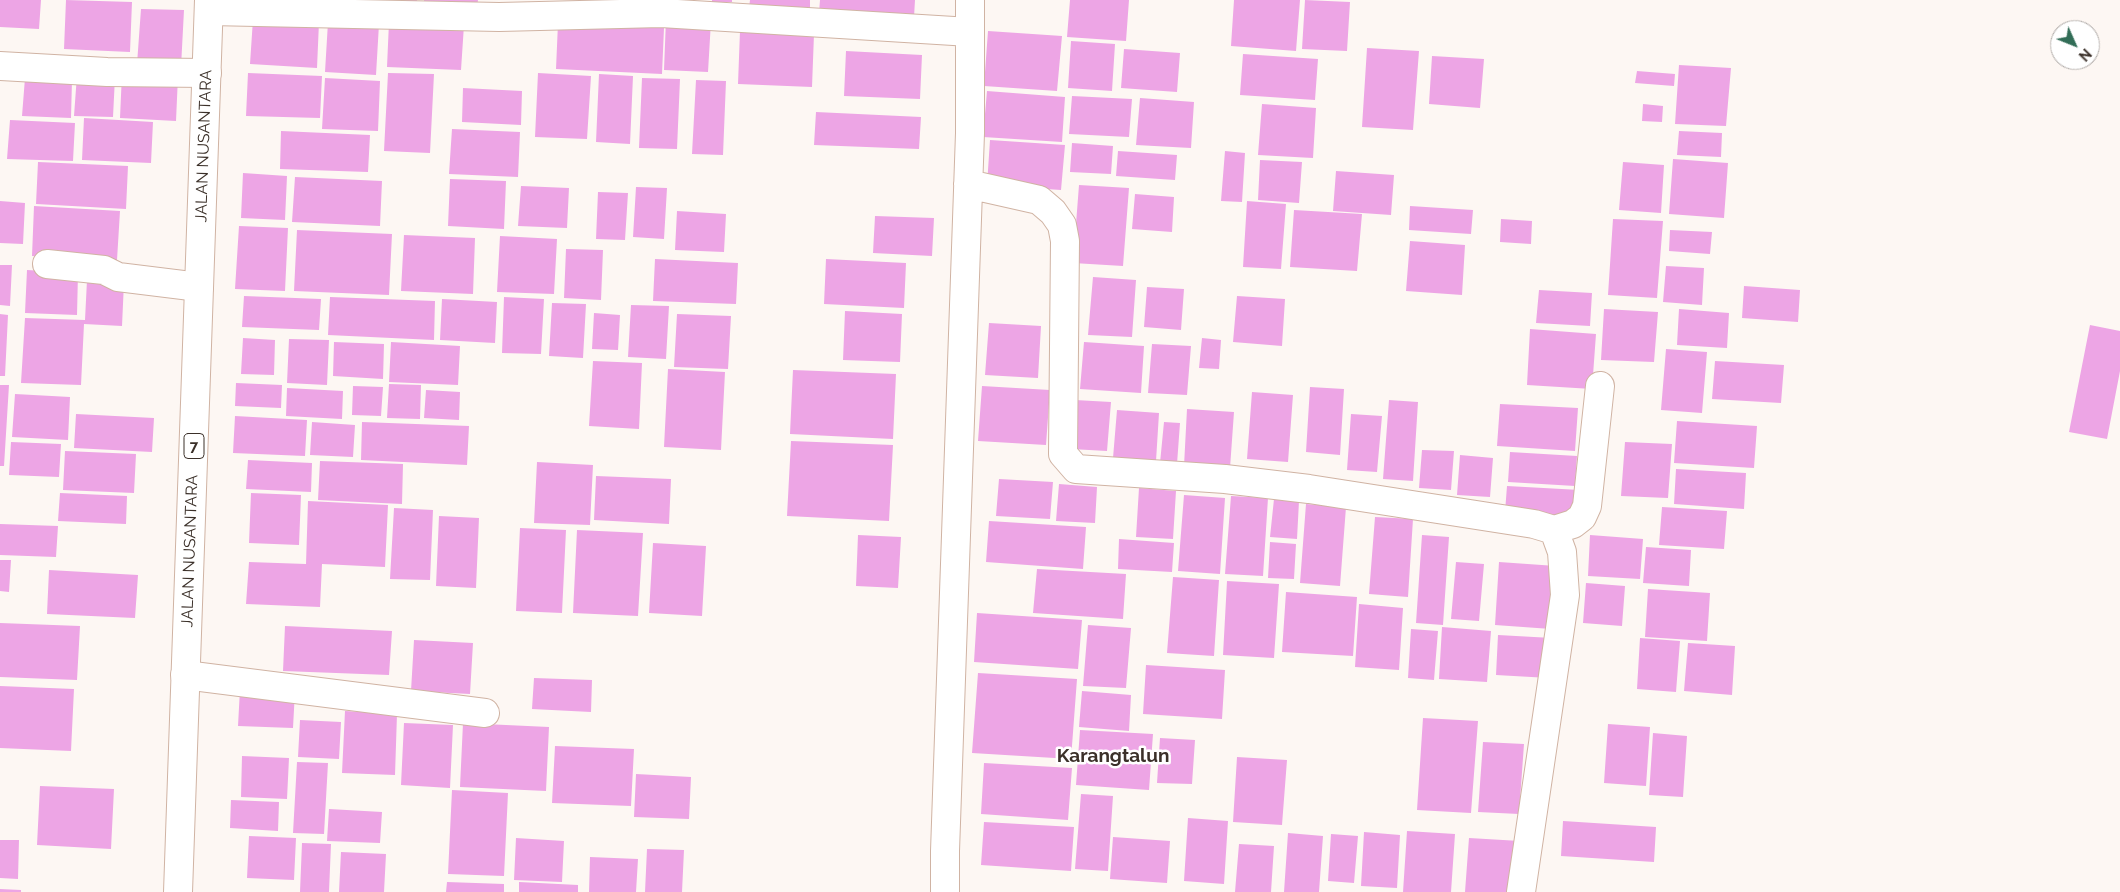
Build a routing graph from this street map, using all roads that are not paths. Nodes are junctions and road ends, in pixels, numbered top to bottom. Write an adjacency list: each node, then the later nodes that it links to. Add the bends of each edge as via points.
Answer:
1 (970, 0): 4 (main road)
2 (209, 5): 3 (main road, via 489,17); 6 (main road, JALAN NUSANTARA / 7)
3 (560, 7): 4 (main road)
4 (970, 32): 7 (main road)
5 (0, 66): 6 (main road)
6 (207, 73): 9 (main road, JALAN NUSANTARA / 7)
7 (968, 184): 11 (main road, via 1039,200 1062,225 1065,241 1063,454 1076,469 1224,479 1300,488); 15 (main road)
8 (47, 264): 9 (main road, via 104,270 118,277)
9 (200, 287): 12 (main road, JALAN NUSANTARA / 7)
10 (1600, 386): 11 (main road, via 1587,506 1573,524)
11 (1554, 530): 16 (main road, via 1562,552 1565,595)
12 (185, 675): 13 (main road); 14 (main road, JALAN NUSANTARA / 7)
13 (485, 713)
14 (178, 892)
15 (946, 892)
16 (1521, 892)

